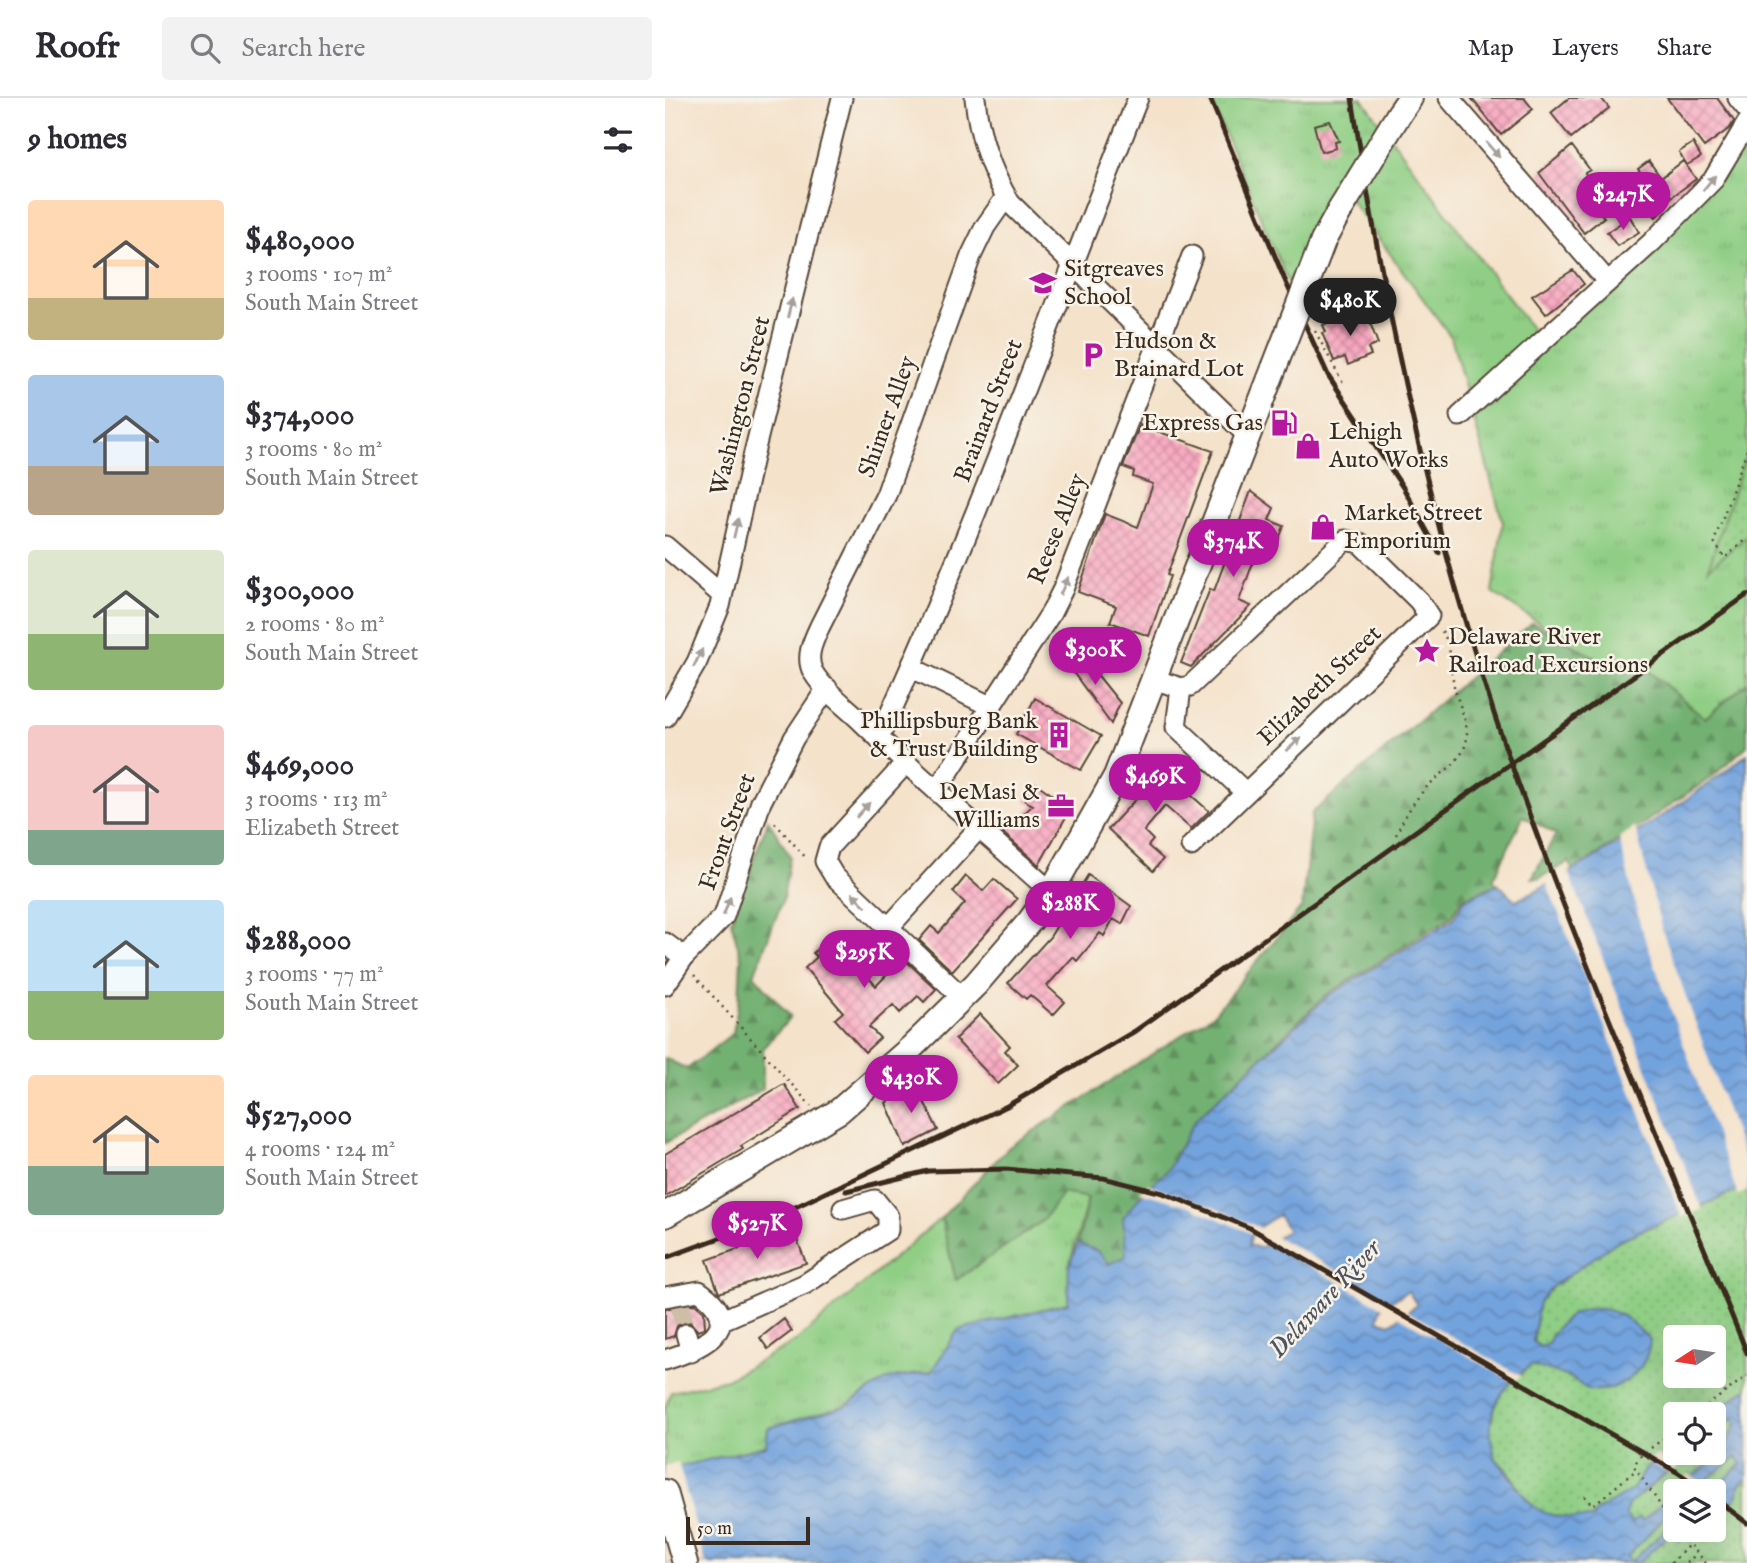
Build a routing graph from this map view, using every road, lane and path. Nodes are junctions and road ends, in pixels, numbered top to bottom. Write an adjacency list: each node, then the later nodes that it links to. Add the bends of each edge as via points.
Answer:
1 (842, 98): 21 (street, Washington Street, one-way to 1)
2 (975, 98): 9 (street, via 981,139)
3 (1138, 98): 11 (street, Brainard Street)
4 (1449, 98): 12 (street, one-way to 12)
5 (1738, 98): 7 (street)
6 (1405, 106): 17 (main road, bridge, via 1323,242)
7 (1747, 109)
8 (1747, 123): 12 (street, one-way to 8, via 1713,180)
9 (1006, 197): 11 (street); 25 (street, Shimer Alley, via 971,256 886,495 810,652 814,673)
10 (1192, 256): 14 (street, Reese Alley)
11 (1072, 266): 14 (street); 23 (street, Brainard Street)
12 (1607, 281): 16 (street)
13 (1315, 331): 15 (path)
14 (1157, 346): 17 (street); 27 (street, Reese Alley, one-way to 14, via 1063,589)
15 (1343, 383)
16 (1460, 416)
17 (1248, 436): 24 (main road)
18 (1747, 450): 19 (path, via 1714,542 1725,558)
19 (1747, 538)
20 (665, 546): 21 (street)
21 (722, 595): 28 (street, Washington Street, one-way to 21, via 697,662)
22 (1429, 616): 26 (street, via 1360,543 1345,540 1191,686); 32 (street, Elizabeth Street, one-way to 22); 35 (path, via 1449,644 1453,684 1467,736 1464,752 1425,788)
23 (912, 668): 27 (street); 29 (street, Brainard Street)
24 (1153, 678): 26 (street); 38 (main road, via 1116,776)
25 (827, 688): 29 (street); 41 (street, Front Street, one-way to 25, via 724,916 761,802)
26 (1181, 688): 32 (street, via 1176,727)
27 (990, 706): 31 (street, Reese Alley)
28 (665, 717)
29 (880, 738): 30 (street)
30 (906, 763): 31 (street); 39 (street, one-way to 30, via 834,876 825,861 829,847)
31 (937, 790): 34 (street)
32 (1246, 793): 36 (street, Elizabeth Street)
33 (770, 817): 37 (path)
34 (979, 828): 38 (street); 39 (street)
35 (1396, 835)
36 (1191, 846)
37 (800, 854)
38 (1051, 892): 43 (main road)
39 (889, 927): 43 (street)
40 (665, 943): 41 (street)
41 (688, 965): 42 (street, Front Street); 44 (path)
42 (665, 985)
43 (962, 997): 44 (main road, via 912,1047)
44 (825, 1121): 46 (main road)
45 (843, 1209): 48 (street, via 875,1200 888,1216 888,1230 805,1284)
46 (665, 1216)
47 (674, 1298): 48 (street, via 699,1291 714,1301)
48 (720, 1321): 49 (street, via 717,1334 700,1349 688,1343)
49 (665, 1359)
50 (1747, 1376): 51 (path)
51 (1712, 1402)
52 (1663, 1439): 53 (path, via 1639,1457)
53 (1636, 1470): 55 (path, via 1592,1505); 56 (path)
54 (665, 1492): 60 (main road)
55 (1584, 1496)
56 (1663, 1507)
57 (1687, 1542): 58 (path)
58 (1689, 1545): 59 (path); 61 (path)
59 (1697, 1553): 62 (path); 63 (path)
60 (685, 1563)
61 (1671, 1563)
62 (1687, 1563)
63 (1706, 1563)

